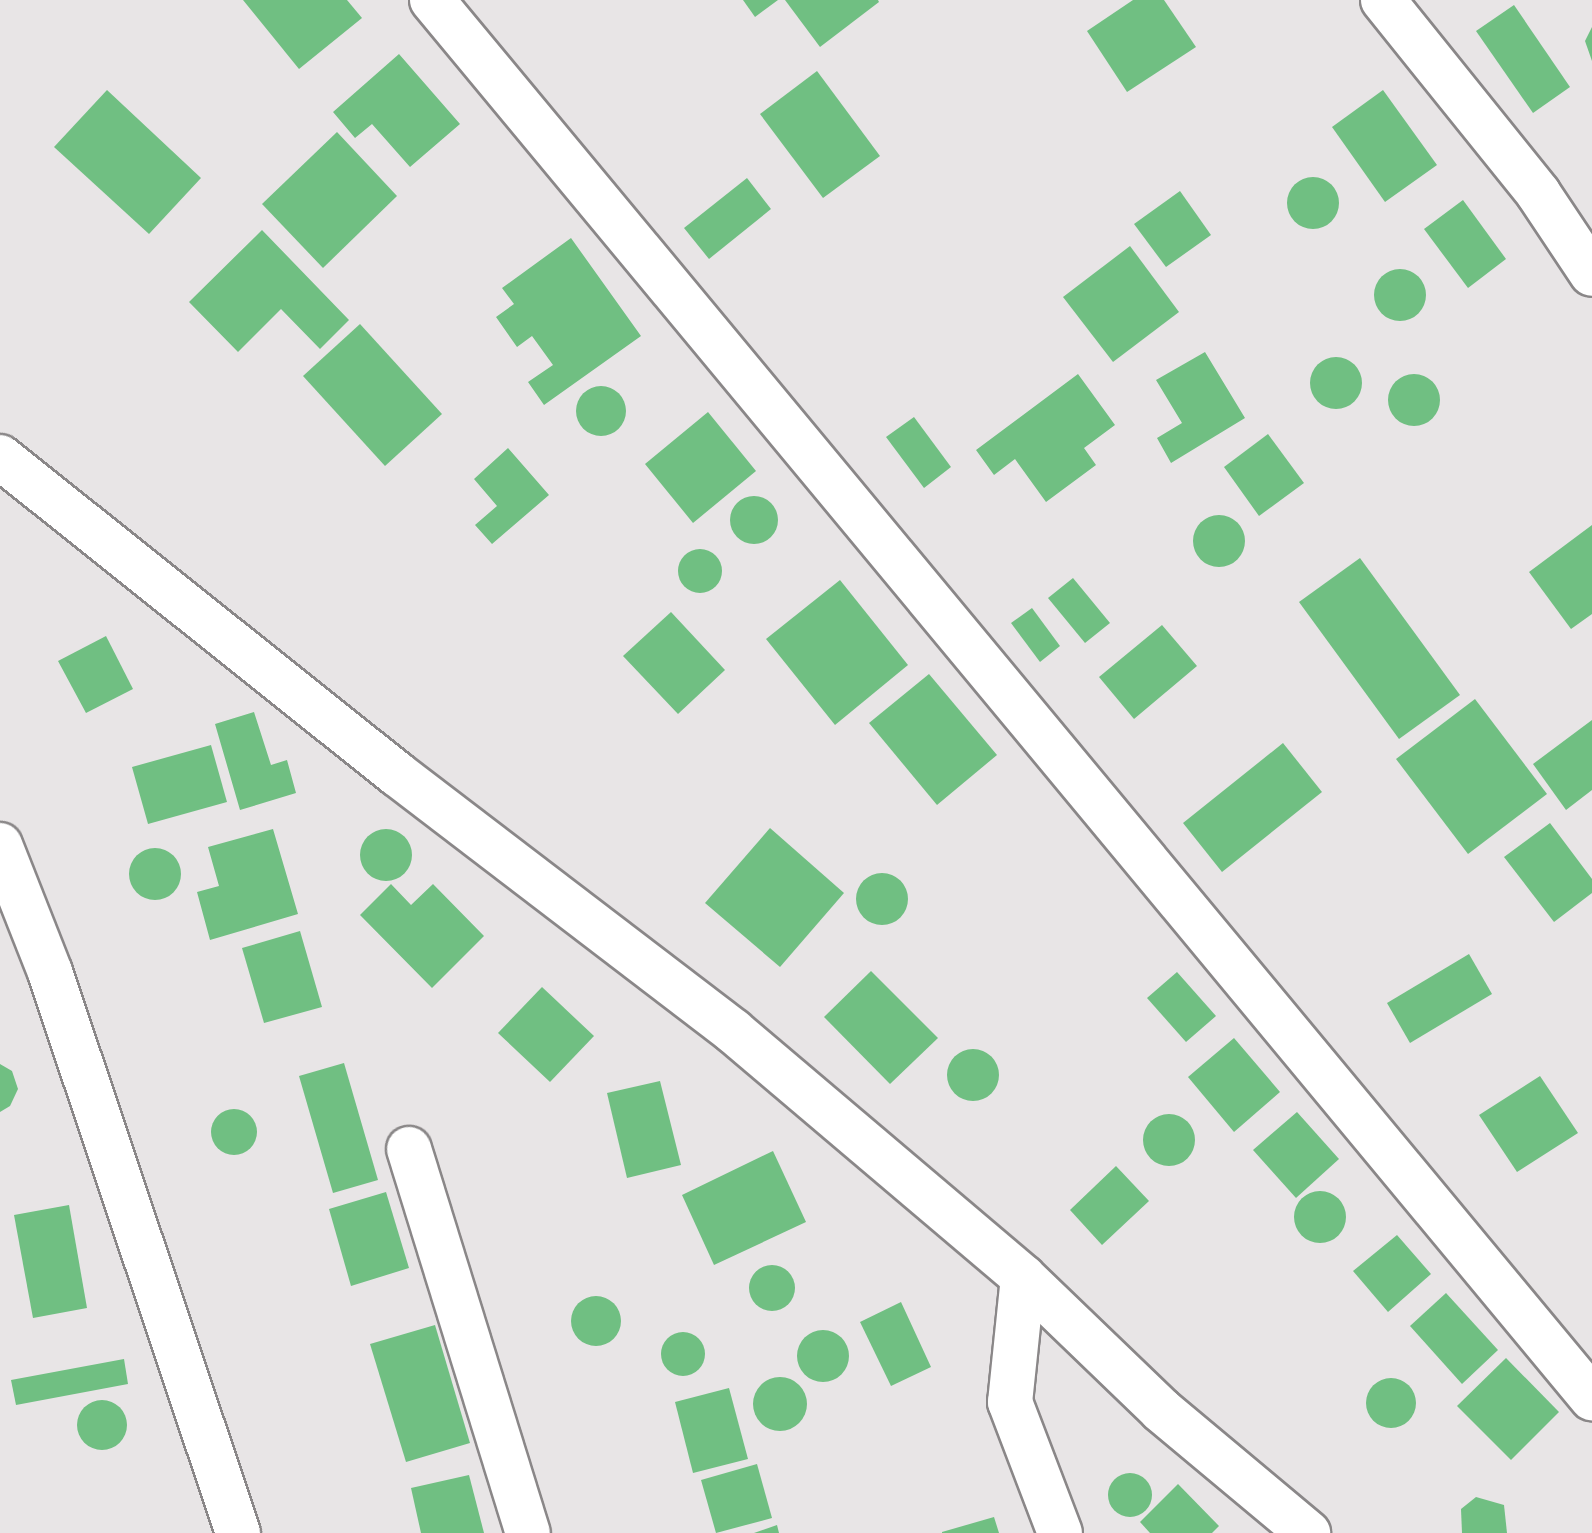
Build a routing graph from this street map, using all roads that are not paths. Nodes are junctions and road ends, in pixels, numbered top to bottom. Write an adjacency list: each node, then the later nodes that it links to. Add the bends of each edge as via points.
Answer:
1 (432, 0): 8 (street)
2 (1383, 0): 3 (street, via 1538,193)
3 (1592, 274)
4 (0, 457): 7 (street, via 397,774 733,1031)
5 (0, 845): 9 (street, via 50,972)
6 (409, 1149): 10 (street)
7 (1023, 1277): 11 (street, via 1010,1402); 12 (street, via 1161,1410)
8 (1592, 1398)
9 (238, 1533)
10 (528, 1533)
11 (1060, 1533)
12 (1308, 1533)

